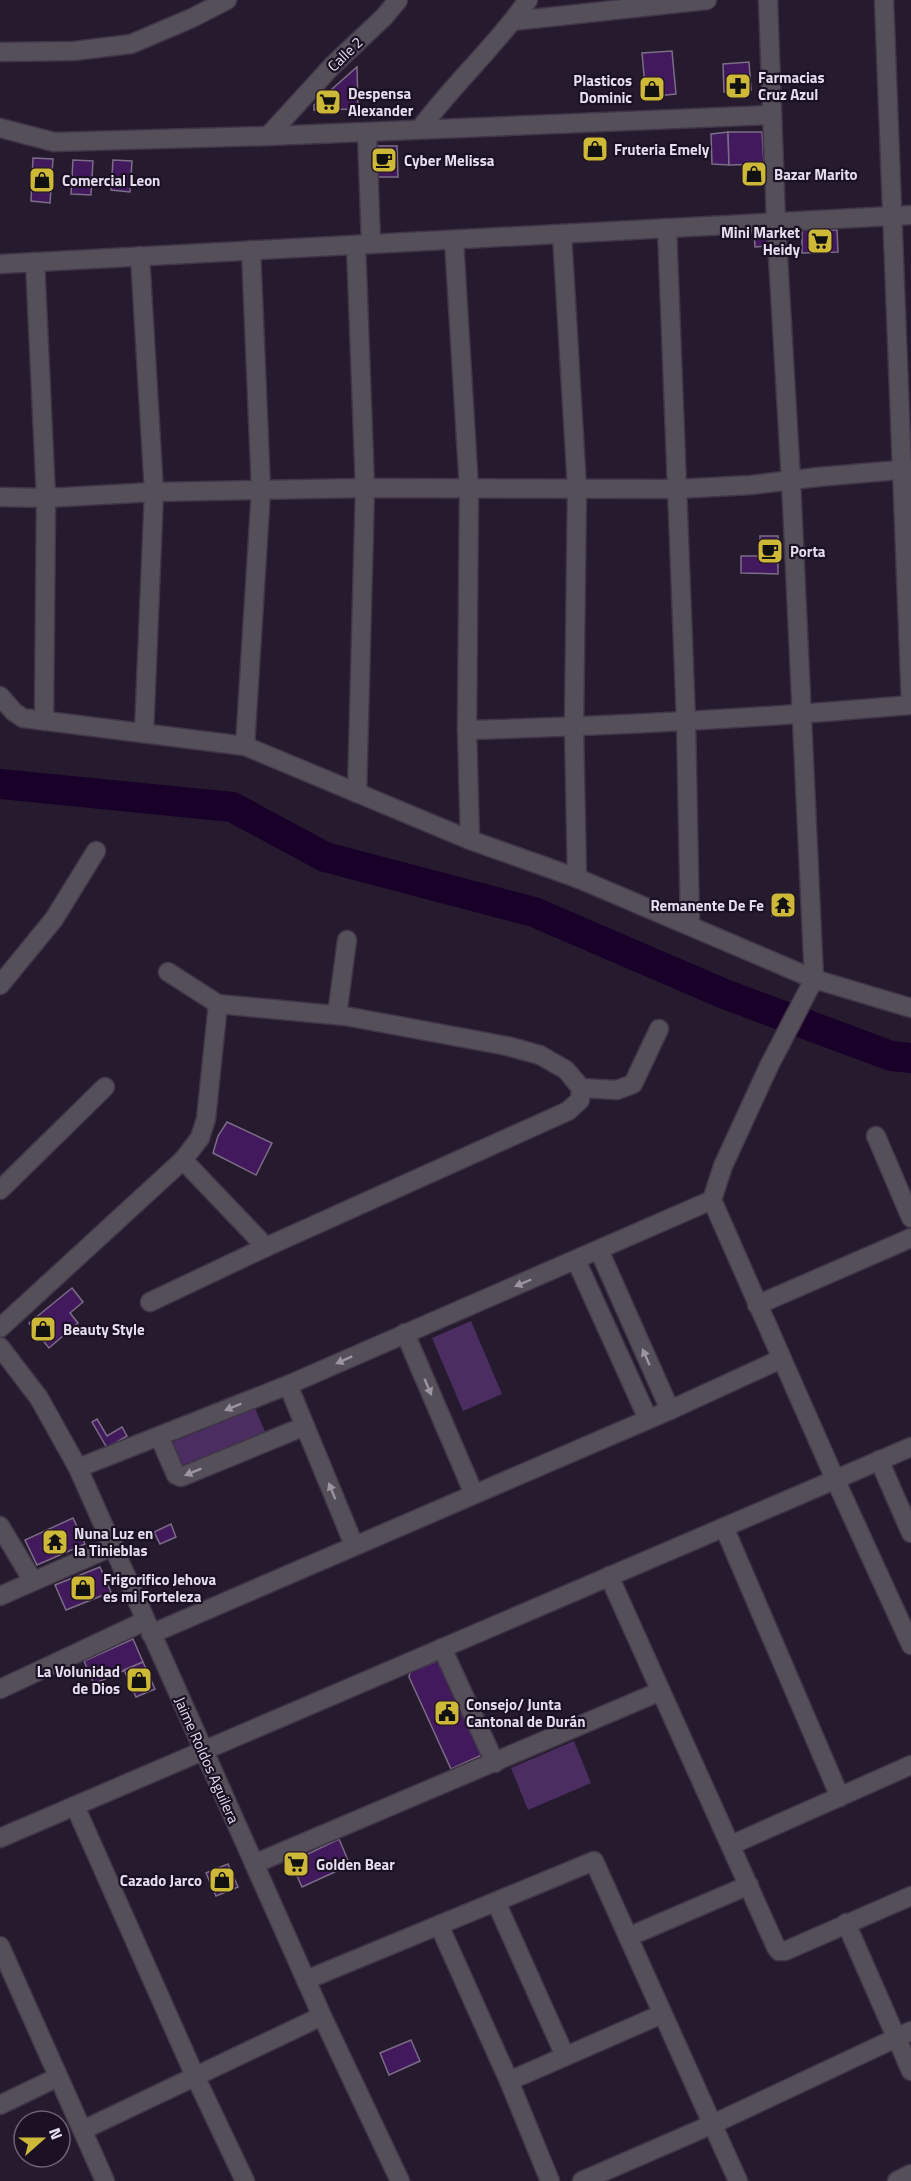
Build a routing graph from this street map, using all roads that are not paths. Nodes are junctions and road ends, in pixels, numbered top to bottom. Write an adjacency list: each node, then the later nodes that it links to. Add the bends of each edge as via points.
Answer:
1 (227, 0): 8 (street, via 131,44 74,51)
2 (398, 0): 13 (street, Calle 2)
3 (528, 0): 7 (street)
4 (707, 0): 7 (street)
5 (768, 0): 9 (street)
6 (884, 0): 15 (street)
7 (513, 21): 11 (street, via 440,101)
8 (0, 52)
9 (772, 115): 11 (street); 16 (street)
10 (0, 128): 13 (street, via 54,142)
11 (420, 129): 12 (street)
12 (367, 132): 13 (street); 20 (street)
13 (268, 136)
14 (911, 215): 15 (street)
15 (892, 216): 16 (street); 25 (street)
16 (776, 222): 17 (street); 26 (street)
17 (667, 228): 18 (street); 30 (street)
18 (562, 234): 19 (street); 28 (street)
19 (454, 240): 20 (street); 29 (street)
20 (363, 244): 21 (street); 27 (street)
21 (251, 250): 22 (street); 31 (street)
22 (140, 256): 23 (street); 32 (street)
23 (35, 262): 24 (street); 34 (street)
24 (0, 264)
25 (907, 470): 26 (street); 36 (street, via 911,705)
26 (791, 481): 30 (street); 36 (street)
27 (365, 488): 29 (street); 31 (street); 43 (street)
28 (577, 488): 29 (street); 30 (street); 39 (street)
29 (469, 489): 40 (street)
30 (677, 489): 38 (street)
31 (261, 490): 32 (street); 42 (street)
32 (154, 492): 34 (street); 41 (street)
33 (0, 497): 34 (street)
34 (46, 498): 37 (street)
35 (0, 696): 37 (street, via 23,718)
36 (800, 715): 38 (street); 50 (street)
37 (44, 721): 41 (street)
38 (686, 721): 39 (street); 47 (street)
39 (574, 727): 40 (street); 46 (street)
40 (467, 730): 44 (street)
41 (144, 733): 42 (street)
42 (245, 746): 43 (street)
43 (357, 794): 44 (street)
44 (470, 840): 46 (street)
45 (96, 851): 51 (street, via 54,919)
46 (577, 878): 47 (street)
47 (690, 925): 50 (street)
48 (347, 940): 54 (street)
49 (168, 972): 52 (street)
50 (812, 984): 53 (street); 61 (street, via 769,1066 723,1166)
51 (0, 985)
52 (218, 1004): 54 (street); 59 (street, via 206,1119 200,1137)
53 (911, 1008)
54 (337, 1015): 57 (street, via 540,1055 566,1070)
55 (659, 1029): 57 (street, via 633,1084 616,1090)
56 (105, 1087): 60 (street)
57 (581, 1088): 64 (street, via 580,1100 568,1111)
58 (876, 1136): 62 (street)
59 (183, 1160): 64 (street); 69 (street)
60 (0, 1190)
61 (712, 1200): 65 (street); 68 (street)
62 (911, 1218)
63 (911, 1238): 68 (street)
64 (267, 1247): 67 (street)
65 (599, 1250): 66 (street); 74 (street, one-way to 65)
66 (576, 1260): 70 (street, one-way to 70); 75 (street)
67 (150, 1302)
68 (758, 1305): 72 (street)
69 (0, 1328)
70 (405, 1333): 73 (street, one-way to 73); 82 (street, one-way to 82)
71 (0, 1347): 80 (street, Jaime Roldos Aguilera, via 39,1398)
72 (781, 1359): 74 (street); 81 (street)
73 (288, 1385): 76 (street); 77 (street, one-way to 77)
74 (670, 1410): 75 (street)
75 (648, 1419): 82 (street)
76 (305, 1426): 77 (street, one-way to 77, via 181,1477 176,1475); 86 (street, one-way to 76)
77 (159, 1436): 80 (street)
78 (911, 1446): 79 (street)
79 (879, 1460): 81 (street); 85 (street)
80 (78, 1468): 87 (street, Jaime Roldos Aguilera)
81 (835, 1479): 84 (street); 92 (street)
82 (474, 1494): 86 (street)
83 (0, 1526): 89 (street)
84 (724, 1527): 88 (street); 99 (street)
85 (911, 1533)
86 (354, 1545): 91 (street)
87 (114, 1546): 89 (street); 91 (street, Jaime Roldos Aguilera)
88 (609, 1576): 93 (street); 95 (street)
89 (33, 1581): 90 (street)
90 (0, 1596)
91 (148, 1628): 94 (street); 96 (street, Jaime Roldos Aguilera)
92 (911, 1645)
93 (442, 1648): 96 (street); 97 (street)
94 (0, 1689)
95 (661, 1691): 97 (street); 102 (street)
96 (204, 1751): 100 (street); 103 (street, Jaime Roldos Aguilera)
97 (495, 1763): 103 (street)
98 (911, 1765): 99 (street)
99 (840, 1797): 102 (street)
100 (75, 1806): 101 (street); 118 (street)
101 (0, 1838)
102 (731, 1845): 104 (street)
103 (254, 1864): 112 (street, Jaime Roldos Aguilera)
104 (748, 1885): 107 (street, via 779,1951); 109 (street)
105 (911, 1896): 107 (street)
106 (496, 1902): 108 (street); 109 (street, via 594,1861); 116 (street)
107 (846, 1923): 115 (street)
108 (440, 1925): 112 (street); 120 (street)
109 (628, 1937): 113 (street)
110 (0, 1946): 111 (street)
111 (7, 1979): 119 (street)
112 (306, 1980): 114 (street, Jaime Roldos Aguilera)
113 (662, 2014): 116 (street); 122 (street)
114 (322, 2016): 118 (street); 127 (street, Jaime Roldos Aguilera)
115 (904, 2035): 117 (street); 122 (street)
116 (565, 2055): 120 (street)
117 (911, 2072)
118 (195, 2076): 123 (street); 126 (street)
119 (58, 2077): 121 (street); 123 (street)
120 (509, 2081): 128 (street)
121 (0, 2105)
122 (713, 2124): 129 (street); 130 (street)
123 (82, 2130): 125 (street)
124 (911, 2174): 131 (street)
125 (105, 2181)
126 (245, 2181)
127 (400, 2181)
128 (550, 2181)
129 (582, 2181)
130 (738, 2181)
131 (897, 2181)

